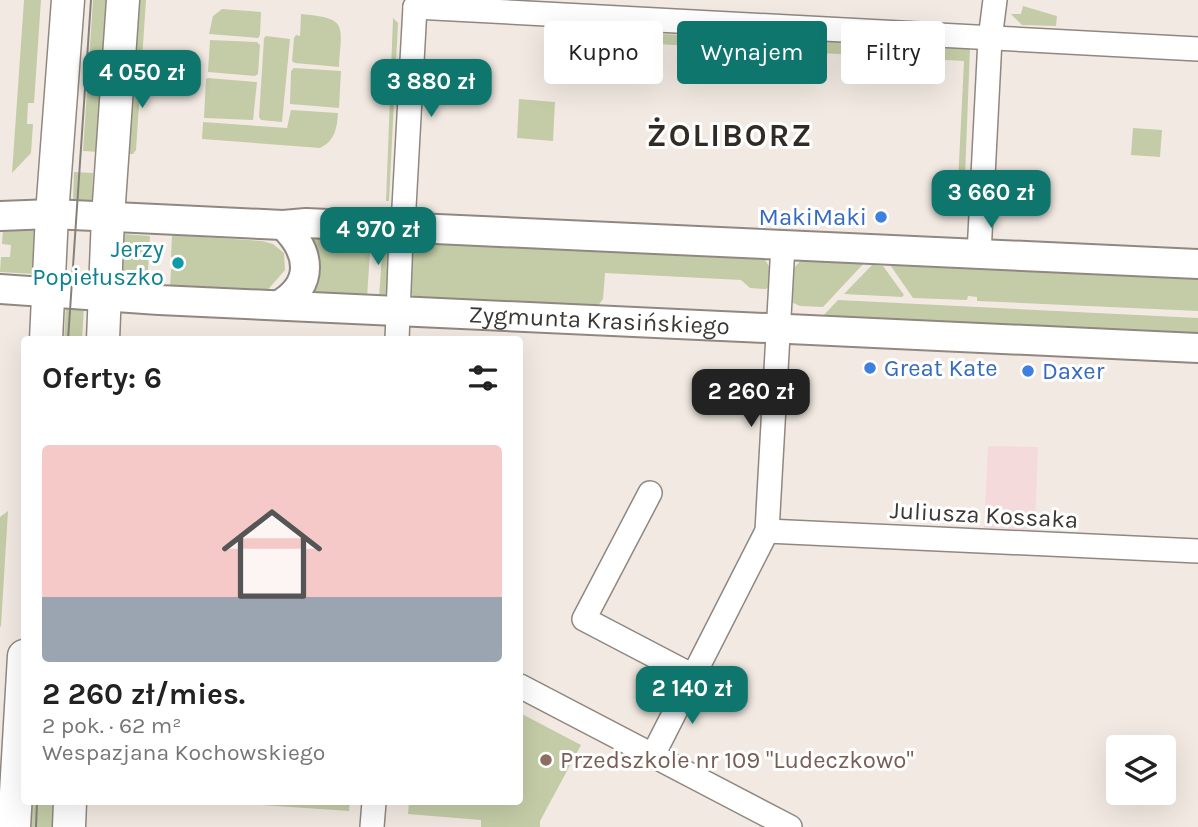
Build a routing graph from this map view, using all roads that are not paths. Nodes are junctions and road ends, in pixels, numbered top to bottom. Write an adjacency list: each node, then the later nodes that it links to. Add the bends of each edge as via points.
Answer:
1 (68, 0): 7 (main road)
2 (123, 0): 9 (main road)
3 (995, 0): 5 (street)
4 (412, 3): 5 (street); 11 (street)
5 (990, 39): 6 (street); 13 (street)
6 (1198, 48)
7 (52, 214): 8 (street); 9 (street); 16 (main road)
8 (0, 216)
9 (108, 216): 10 (street); 17 (main road)
10 (283, 225): 11 (street); 18 (street, via 305,262 300,287)
11 (402, 228): 12 (street); 19 (street)
12 (783, 245): 13 (street); 20 (street)
13 (979, 254): 14 (street)
14 (1198, 264)
15 (0, 289): 16 (street, Zygmunta Krasińskiego)
16 (48, 293): 17 (street, Zygmunta Krasińskiego); 21 (main road)
17 (104, 297): 18 (street, Zygmunta Krasińskiego); 22 (main road)
18 (279, 305): 19 (street, Zygmunta Krasińskiego)
19 (398, 311): 20 (street, Zygmunta Krasińskiego); 23 (street)
20 (779, 330): 24 (street, Zygmunta Krasińskiego); 26 (street)
21 (46, 336)
22 (103, 336)
23 (397, 336)
24 (1198, 348)
25 (650, 493): 28 (street, via 584,619)
26 (767, 531): 27 (street, Juliusza Kossaka); 28 (street)
27 (1198, 551)
28 (693, 677): 31 (street)
29 (523, 688): 31 (street)
30 (21, 707): 34 (main road)
31 (653, 755): 37 (street)
32 (71, 805): 35 (main road)
33 (374, 805): 36 (street)
34 (14, 827)
35 (69, 827)
36 (372, 827)
37 (790, 827)

